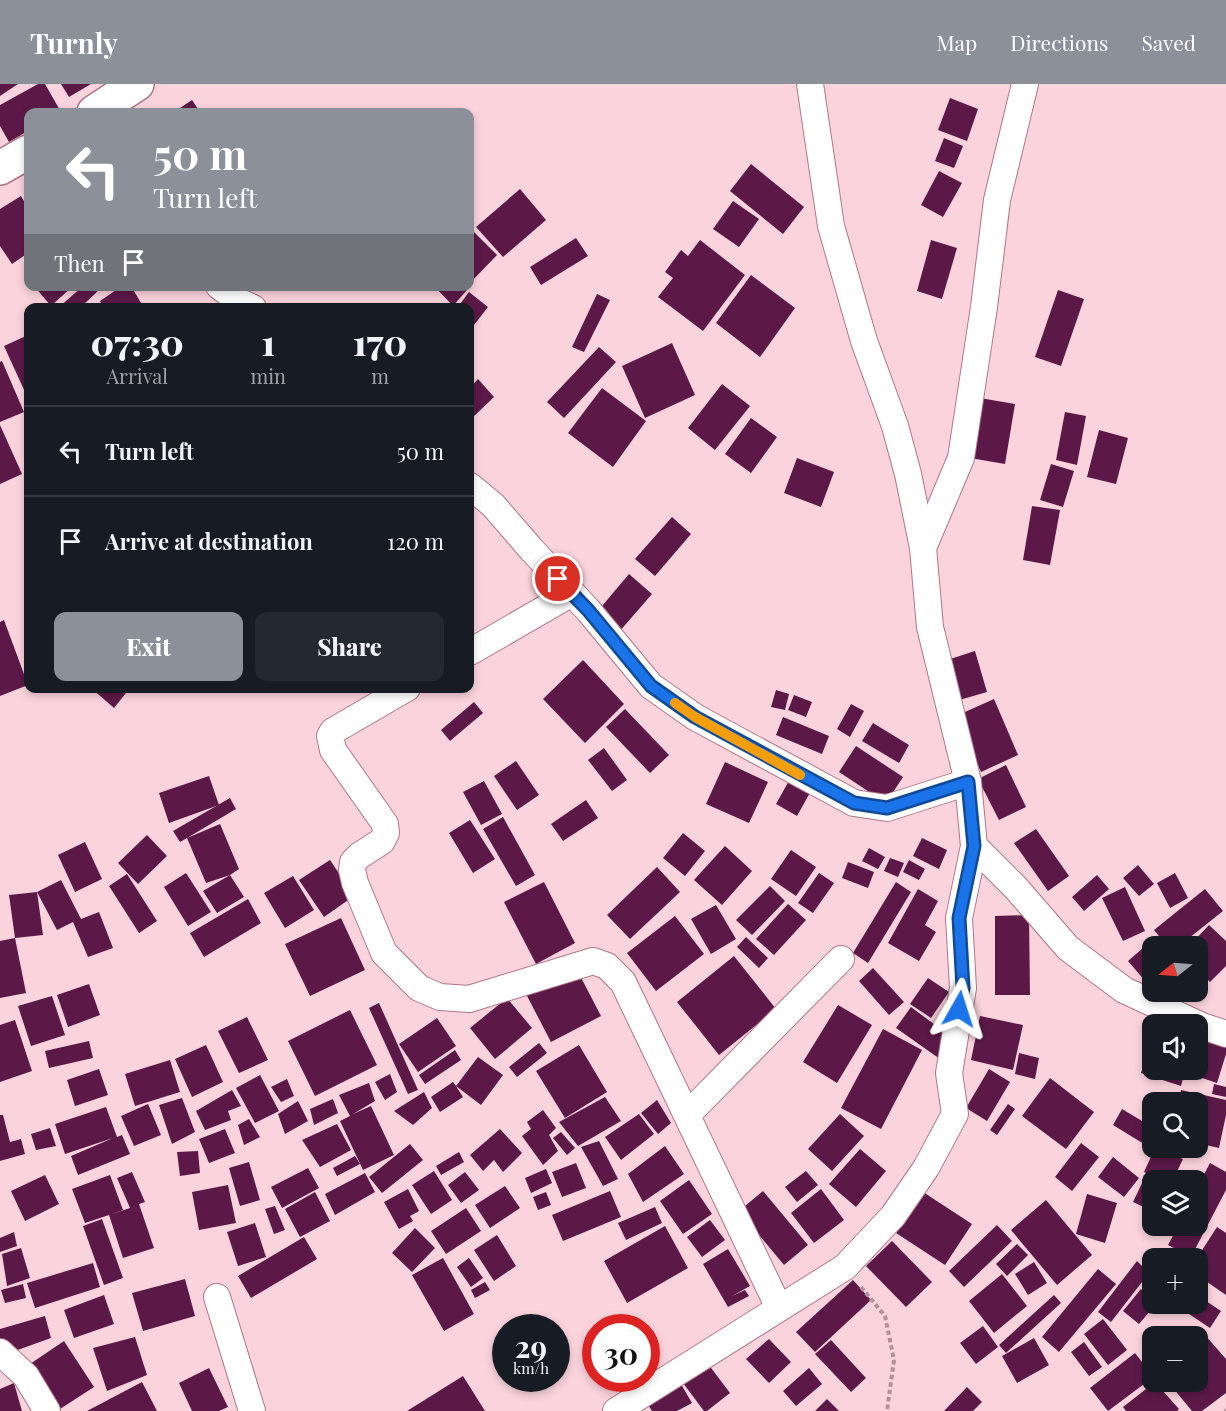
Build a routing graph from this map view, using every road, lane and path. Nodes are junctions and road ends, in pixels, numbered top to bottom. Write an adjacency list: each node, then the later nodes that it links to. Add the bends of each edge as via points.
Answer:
1 (137, 84): 4 (main road)
2 (810, 84): 10 (street, via 831,226 864,341 895,426)
3 (1025, 84): 10 (street, via 997,200 961,458)
4 (100, 108)
5 (24, 155): 6 (main road)
6 (0, 168)
7 (226, 291): 8 (street)
8 (242, 303)
9 (474, 489): 11 (street)
10 (923, 548): 14 (street, via 930,627)
11 (572, 593): 12 (street); 14 (street, via 651,686 695,717 854,803 887,808)
12 (474, 650)
13 (398, 693): 18 (street, via 330,736 333,750 385,824 382,841 359,856 352,870 384,953 419,988 440,997 469,999 574,965 593,961 607,966 623,982)
14 (968, 782): 15 (street)
15 (974, 846): 17 (street, via 1068,948 1124,990); 19 (street, via 959,918 963,988 949,1073 955,1114 926,1168 893,1215)
16 (841, 959): 18 (street)
17 (1226, 1035)
18 (687, 1115): 21 (street)
19 (845, 1267): 21 (street); 26 (path, via 885,1316 894,1360)
20 (217, 1297): 24 (street)
21 (779, 1308): 25 (street)
22 (0, 1352): 23 (street, via 26,1376)
23 (47, 1411)
24 (252, 1411)
25 (616, 1411)
26 (887, 1411)

